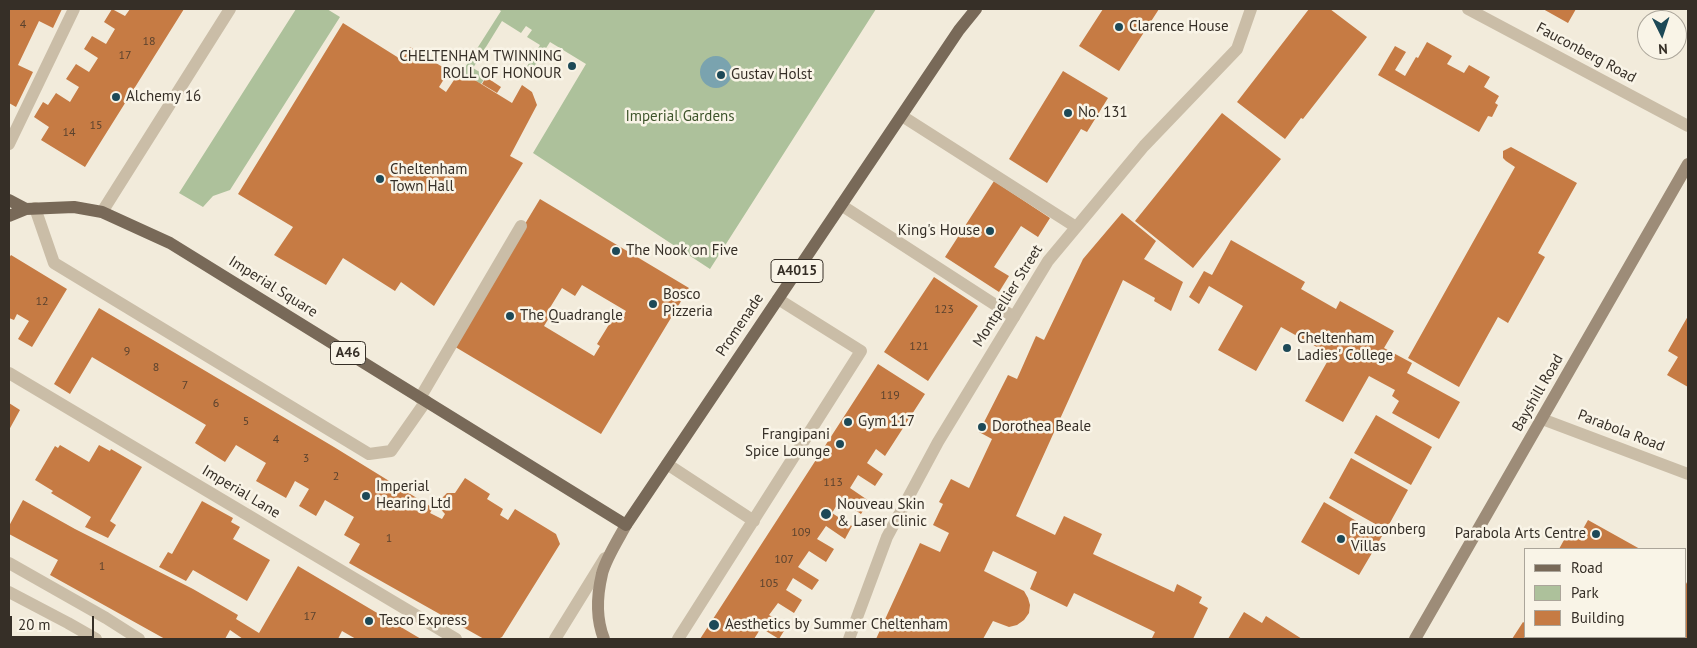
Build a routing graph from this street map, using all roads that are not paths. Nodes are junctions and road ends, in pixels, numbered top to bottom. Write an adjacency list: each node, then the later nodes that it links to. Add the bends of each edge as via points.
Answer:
1 (74, 9): 8 (street)
2 (230, 9): 13 (street)
3 (976, 9): 6 (main road, Promenade / A4015)
4 (1251, 9): 16 (street, Montpellier Street, via 1237,49 1144,146)
5 (1468, 9): 7 (street, Fauconberg Road)
6 (902, 116): 11 (main road, Promenade / A4015); 16 (street)
7 (1688, 126)
8 (9, 144)
9 (1688, 164): 21 (street, Bayshill Road)
10 (9, 200): 12 (main road, A46)
11 (841, 205): 17 (main road, Promenade / A4015); 18 (street)
12 (31, 208): 13 (main road, A46, via 74,207); 14 (main road); 20 (street, via 54,263 369,454 391,450)
13 (102, 212): 20 (main road, Imperial Square / A46, via 170,243)
14 (9, 216)
15 (521, 226): 20 (street)
16 (1076, 227): 18 (street, Montpellier Street, via 1048,260)
17 (778, 299): 22 (main road, Promenade / A4015); 24 (street, via 861,350)
18 (1014, 317): 34 (street, Montpellier Street, via 938,442 887,537)
19 (9, 373): 30 (street, Imperial Lane)
20 (423, 399): 25 (main road, Imperial Square / A46)
21 (1542, 419): 23 (street, Parabola Road); 35 (street, Bayshill Road)
22 (667, 464): 24 (street); 25 (main road, Promenade / A4015)
23 (1688, 474)
24 (754, 521): 33 (street)
25 (626, 525): 31 (street, Promenade); 32 (street, A4015, via 602,572 598,621)
26 (9, 563): 29 (street)
27 (9, 592): 28 (street)
28 (96, 639)
29 (139, 639)
30 (456, 639)
31 (555, 639)
32 (604, 639)
33 (678, 639)
34 (849, 639)
35 (1415, 639)

